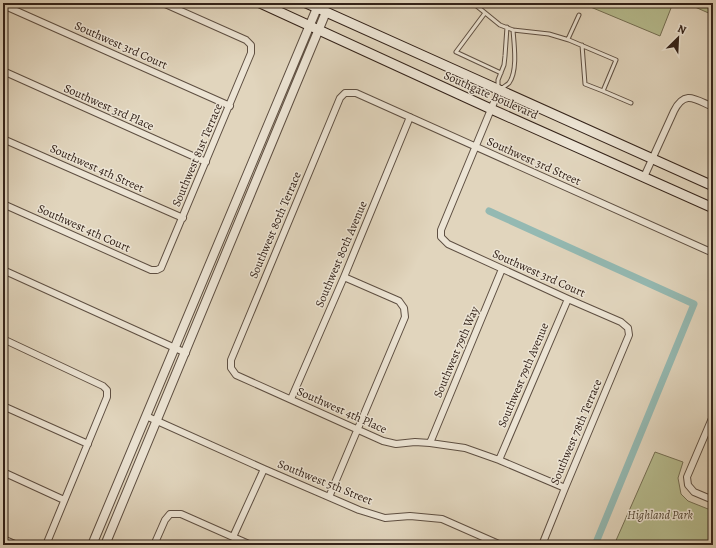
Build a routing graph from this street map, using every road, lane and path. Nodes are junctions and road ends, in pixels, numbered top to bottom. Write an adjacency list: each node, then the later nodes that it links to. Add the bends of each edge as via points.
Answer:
1 (163, 3): 22 (street, Southwest 81st Terrace, via 246,40 251,45 251,53)
2 (260, 3): 10 (main road, Southgate Boulevard)
3 (306, 3): 6 (main road, Southgate Boulevard)
4 (473, 3): 8 (lane)
5 (4, 5): 22 (street, Southwest 3rd Court)
6 (317, 8): 7 (main road, Southgate Boulevard); 10 (street)
7 (326, 12): 12 (street); 18 (main road, Southgate Boulevard)
8 (485, 13): 11 (lane); 17 (lane, via 456,52)
9 (579, 15): 14 (lane)
10 (309, 25): 12 (main road, Southgate Boulevard); 43 (street)
11 (507, 27): 13 (lane); 17 (lane)
12 (319, 30): 24 (main road, Southgate Boulevard); 44 (street)
13 (513, 30): 14 (lane); 18 (lane, via 514,69 508,84)
14 (568, 39): 15 (lane)
15 (582, 45): 19 (lane, via 585,84); 19 (lane, via 616,60)
16 (3, 71): 29 (street, Southwest 3rd Place)
17 (501, 73): 18 (lane, via 498,80)
18 (499, 90): 24 (street); 28 (main road, Southgate Boulevard)
19 (603, 91): 21 (lane)
20 (345, 93): 25 (street, Southwest 3rd Street, via 356,93); 45 (street, Southwest 80th Terrace, via 340,98 230,360)
21 (631, 103)
22 (230, 106): 29 (street, Southwest 81st Terrace)
23 (713, 107): 28 (street, via 689,98 678,103)
24 (491, 109): 27 (street); 30 (main road, Southgate Boulevard)
25 (410, 117): 27 (street, Southwest 3rd Street); 39 (street, Southwest 80th Avenue)
26 (3, 138): 34 (street, Southwest 4th Street)
27 (476, 147): 35 (street, Southwest 3rd Street); 36 (street, Southwest 3rd Court, via 441,230 441,237 448,244)
28 (652, 159): 30 (street); 31 (main road, Southgate Boulevard)
29 (206, 162): 34 (street, Southwest 81st Terrace)
30 (644, 177): 33 (main road, Southgate Boulevard)
31 (713, 186)
32 (3, 204): 38 (street, Southwest 4th Court, via 151,270)
33 (713, 208)
34 (183, 218): 38 (street, Southwest 81st Terrace, via 162,268)
35 (713, 254)
36 (502, 269): 40 (street, Southwest 3rd Court); 52 (street, Southwest 79th Way)
37 (3, 270): 43 (street)
38 (157, 270)
39 (344, 277): 46 (street, Southwest 80th Avenue); 51 (street, via 399,301 404,308 405,317)
40 (568, 299): 41 (street, Southwest 3rd Court, via 621,322); 54 (street, Southwest 79th Avenue)
41 (628, 328): 57 (street, Southwest 78th Terrace, via 629,335)
42 (3, 339): 53 (street, via 103,386 107,397)
43 (175, 348): 44 (street); 48 (street)
44 (186, 352): 50 (street)
45 (231, 368): 46 (street, Southwest 4th Place, via 236,375)
46 (291, 400): 51 (street, Southwest 4th Place)
47 (3, 406): 53 (street)
48 (146, 416): 50 (street, Southwest 5th Street); 65 (street)
49 (713, 416): 60 (street, via 688,477 688,485 694,492)
50 (157, 420): 55 (street, Southwest 5th Street); 66 (street)
51 (357, 429): 52 (street, Southwest 4th Place, via 396,444); 58 (street)
52 (430, 443): 54 (street, Southwest 4th Place, via 465,448)
53 (88, 444): 59 (street)
54 (499, 460): 57 (street, Southwest 4th Place)
55 (264, 469): 58 (street, Southwest 5th Street); 61 (street)
56 (3, 472): 59 (street)
57 (565, 488): 70 (street, Southwest 78th Terrace)
58 (329, 497): 69 (street, Southwest 5th Street, via 385,518 410,516 442,519)
59 (64, 500): 64 (street)
60 (713, 500)
61 (233, 537): 67 (street, via 181,514 170,514 164,520); 68 (street)
62 (3, 539): 63 (street)
63 (17, 545)
64 (46, 545)
65 (92, 545)
66 (105, 545)
67 (154, 545)
68 (251, 545)
69 (501, 545)
70 (542, 545)

